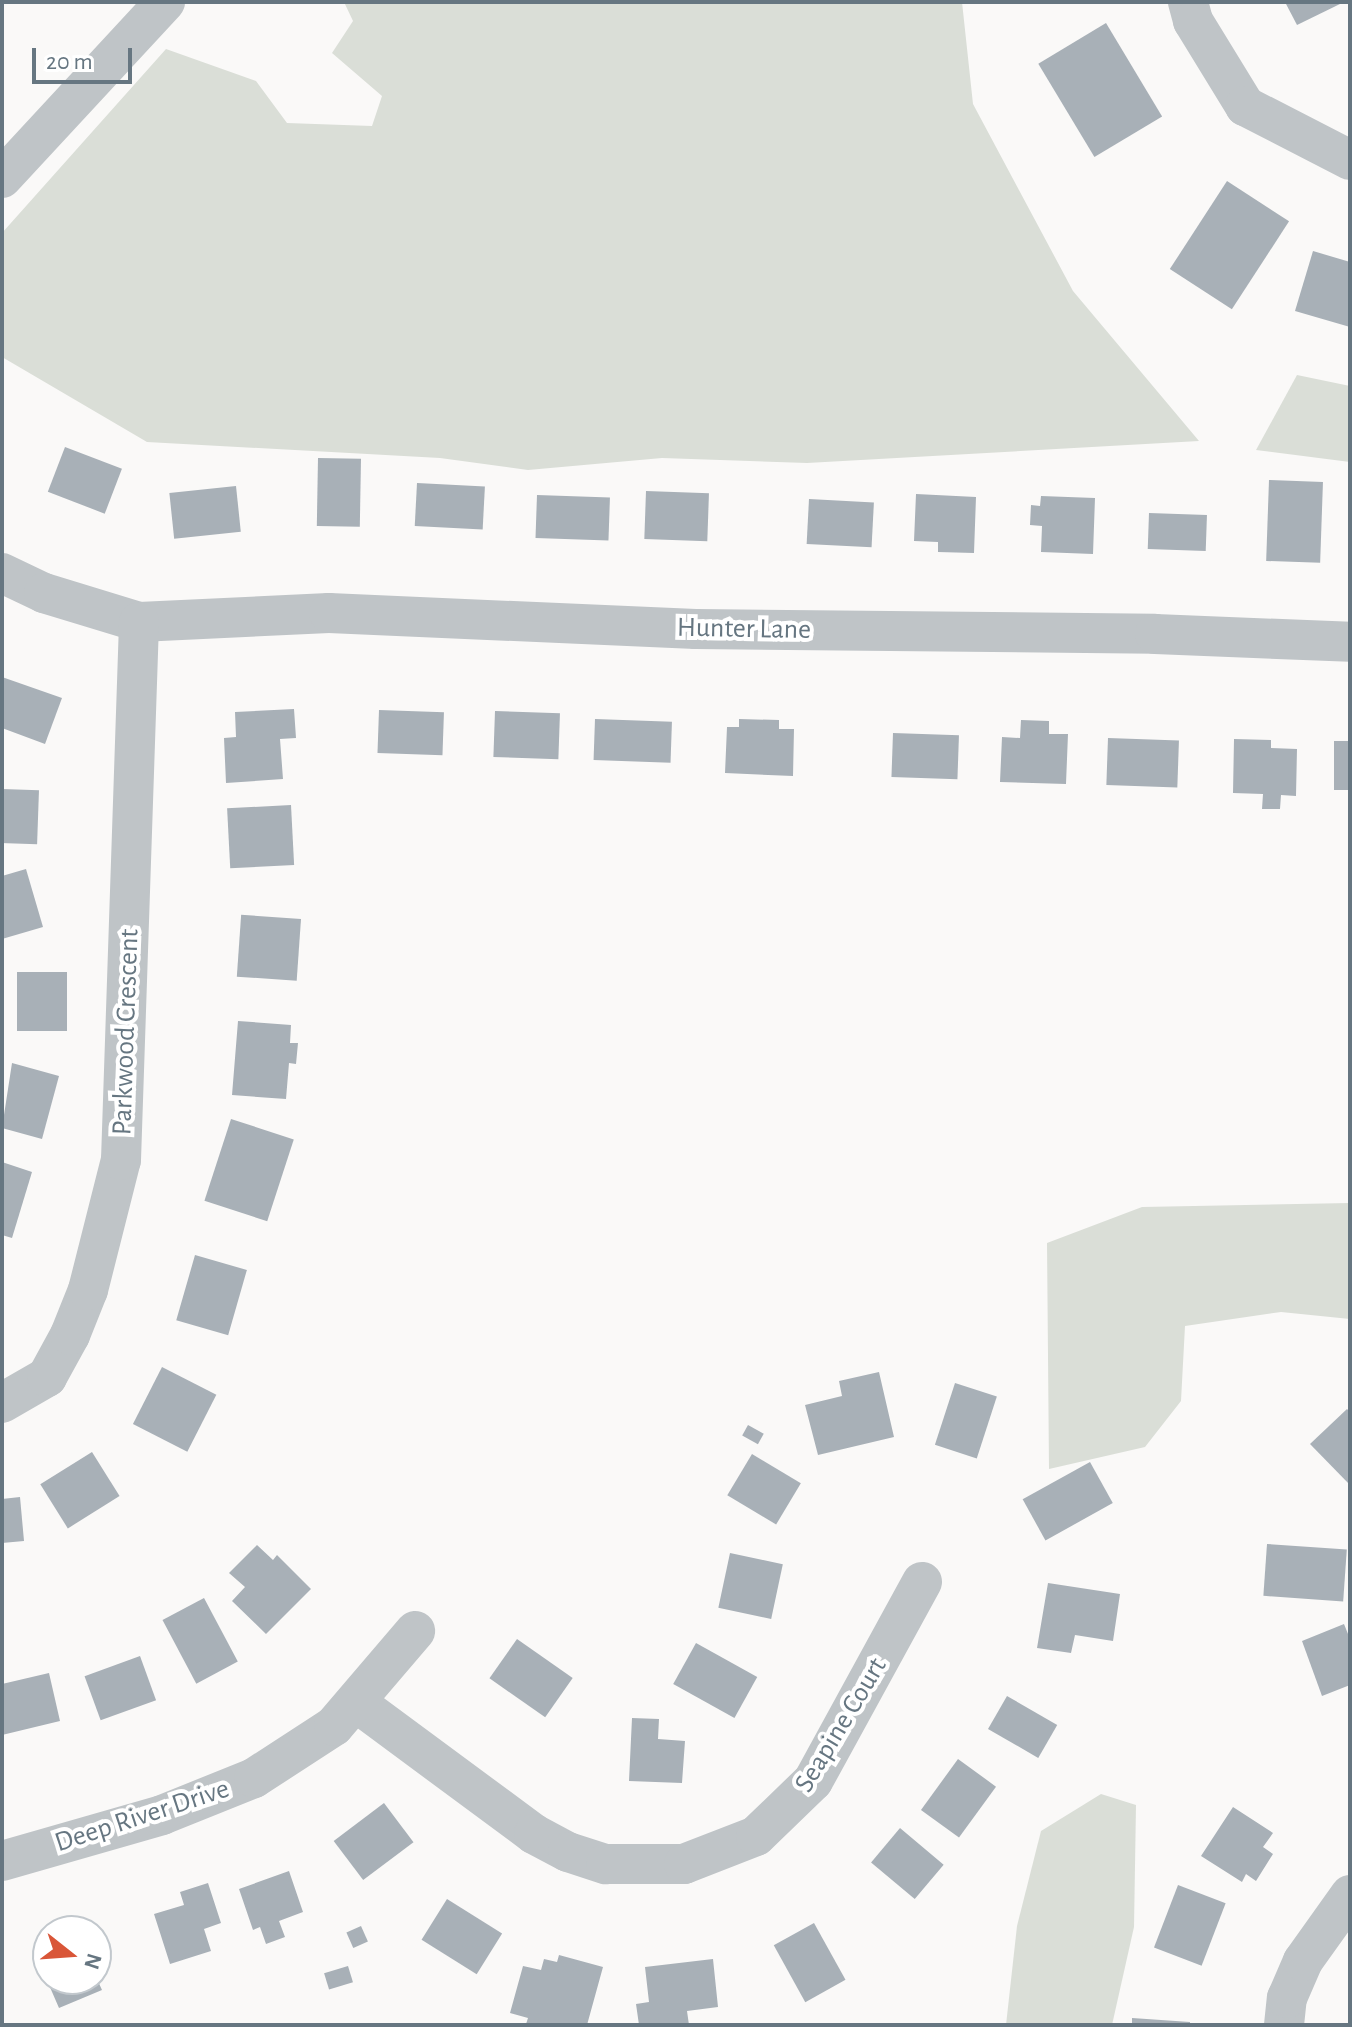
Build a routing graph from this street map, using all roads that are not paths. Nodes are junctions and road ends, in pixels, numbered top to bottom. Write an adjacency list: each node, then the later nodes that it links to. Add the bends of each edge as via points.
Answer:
1 (165, 2): 4 (street)
2 (1188, 2): 3 (street, via 1193,21 1245,106)
3 (1350, 160)
4 (2, 178)
5 (2, 573): 6 (street, Hunter Lane, via 44,593)
6 (139, 622): 7 (street, Hunter Lane, via 329,613 696,629 1155,634); 8 (street, Parkwood Crescent, via 121,1160 88,1290 70,1335 47,1377)
7 (1350, 642)
8 (2, 1403)
9 (922, 1582): 11 (street, Seapine Court, via 813,1781 756,1836 684,1864 606,1864 568,1852 534,1834)
10 (415, 1631): 11 (street, Deep River Drive)
11 (357, 1703): 12 (street, Deep River Drive, via 296,1754 231,1789)
12 (2, 1861)
13 (1350, 1895): 14 (street, via 1303,1961 1287,1998)
14 (1284, 2025)

